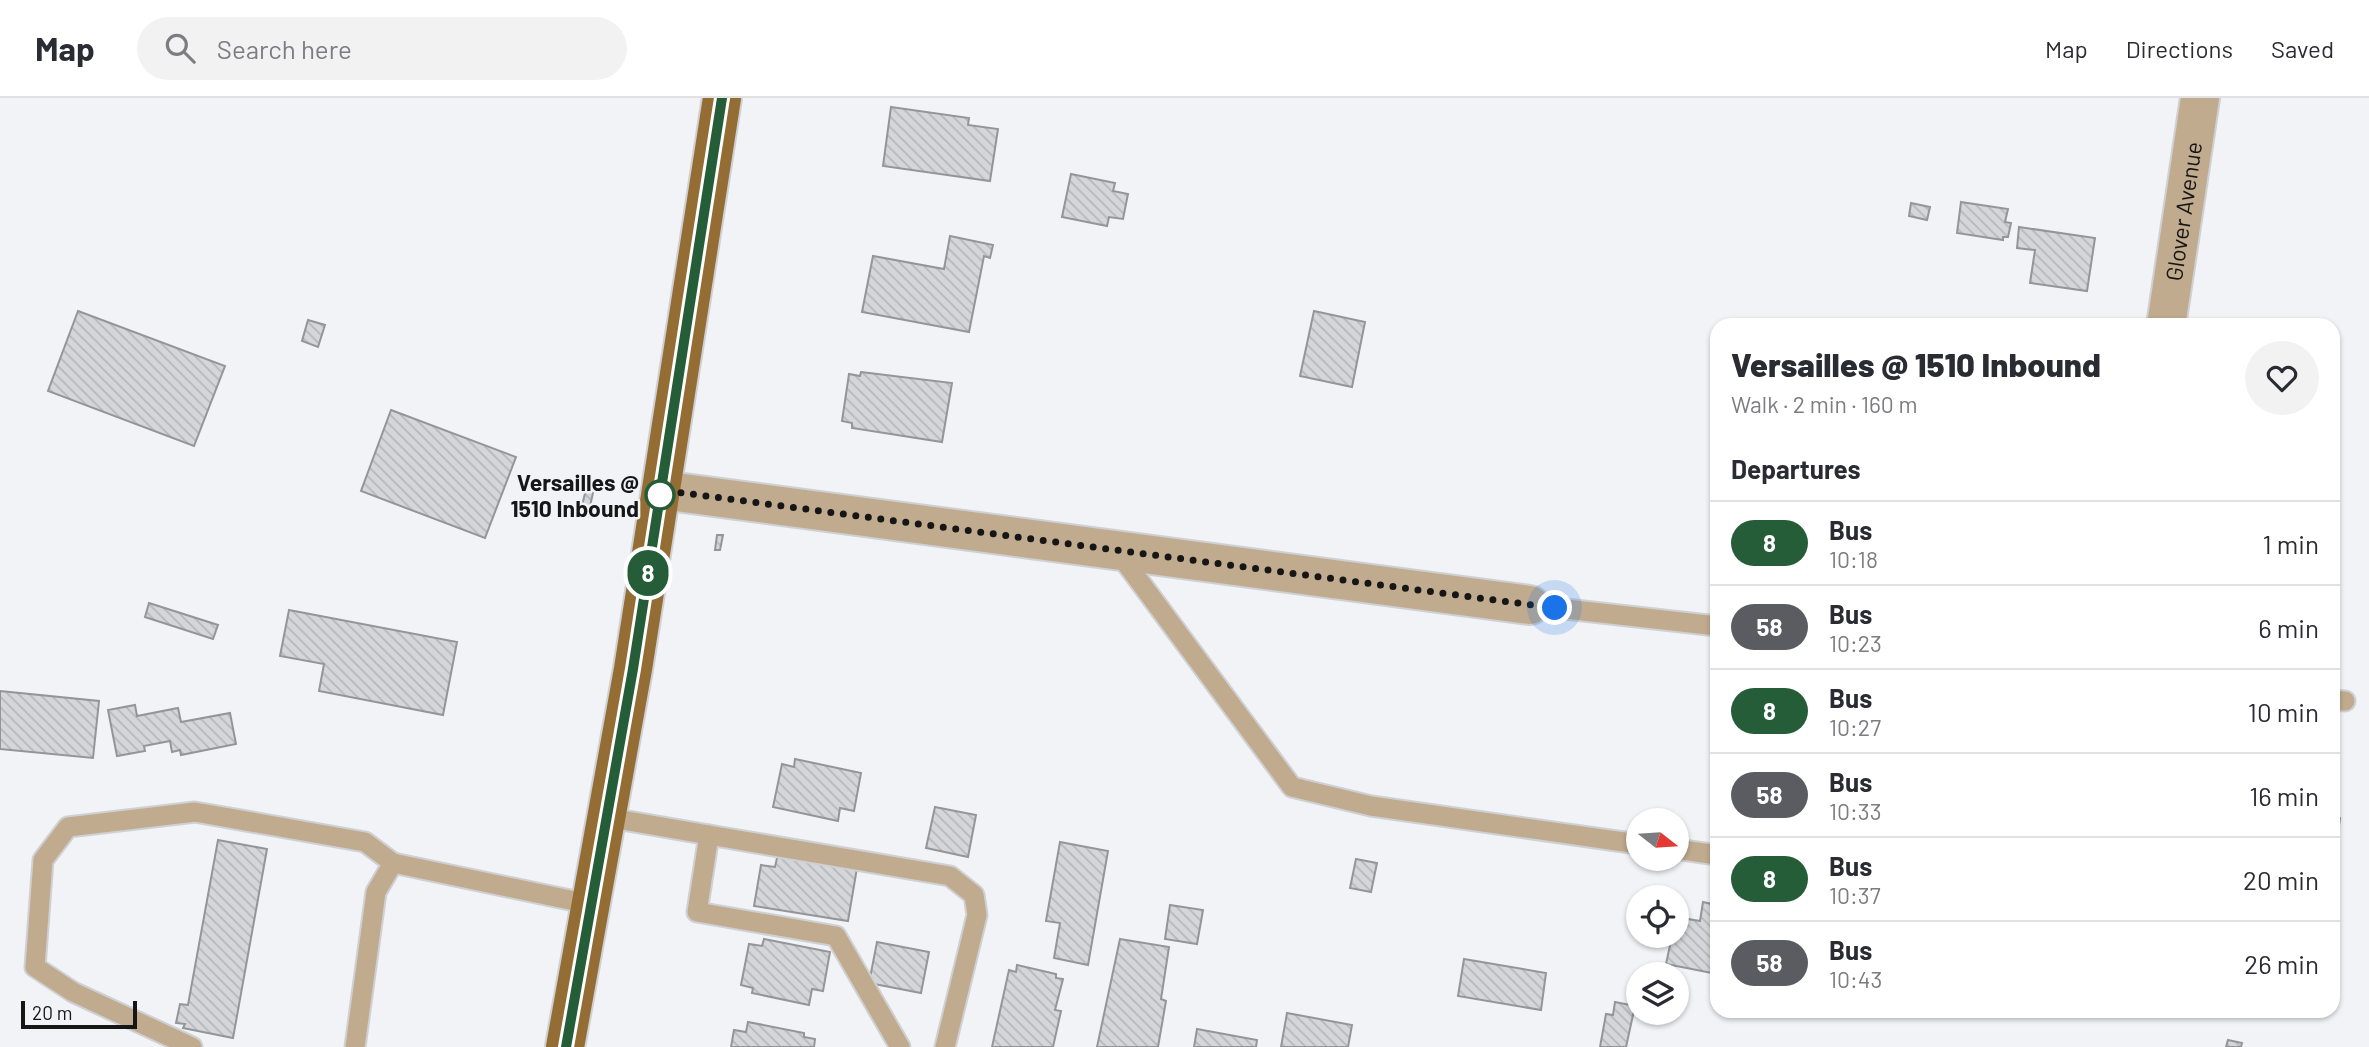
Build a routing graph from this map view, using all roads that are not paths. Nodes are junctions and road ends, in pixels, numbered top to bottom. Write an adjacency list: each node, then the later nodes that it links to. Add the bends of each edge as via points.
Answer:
1 (722, 98): 4 (main road)
2 (2200, 98): 3 (street, Glover Avenue)
3 (2167, 318)
4 (661, 490): 5 (street); 8 (main road)
5 (1116, 550): 6 (street); 10 (lane, via 1292,787 1371,806)
6 (1530, 605): 7 (lane)
7 (1710, 625)
8 (605, 817): 9 (lane); 14 (main road)
9 (709, 835): 18 (lane, via 697,912 835,936); 19 (lane, via 950,876 974,895 977,915)
10 (1626, 842)
11 (1689, 851): 12 (lane)
12 (1710, 854)
13 (393, 863): 14 (lane); 15 (lane, via 365,842 195,812 68,827 43,860 35,967 73,992); 16 (lane, via 376,892)
14 (589, 904): 17 (main road)
15 (192, 1047)
16 (355, 1047)
17 (565, 1047)
18 (900, 1047)
19 (945, 1047)

